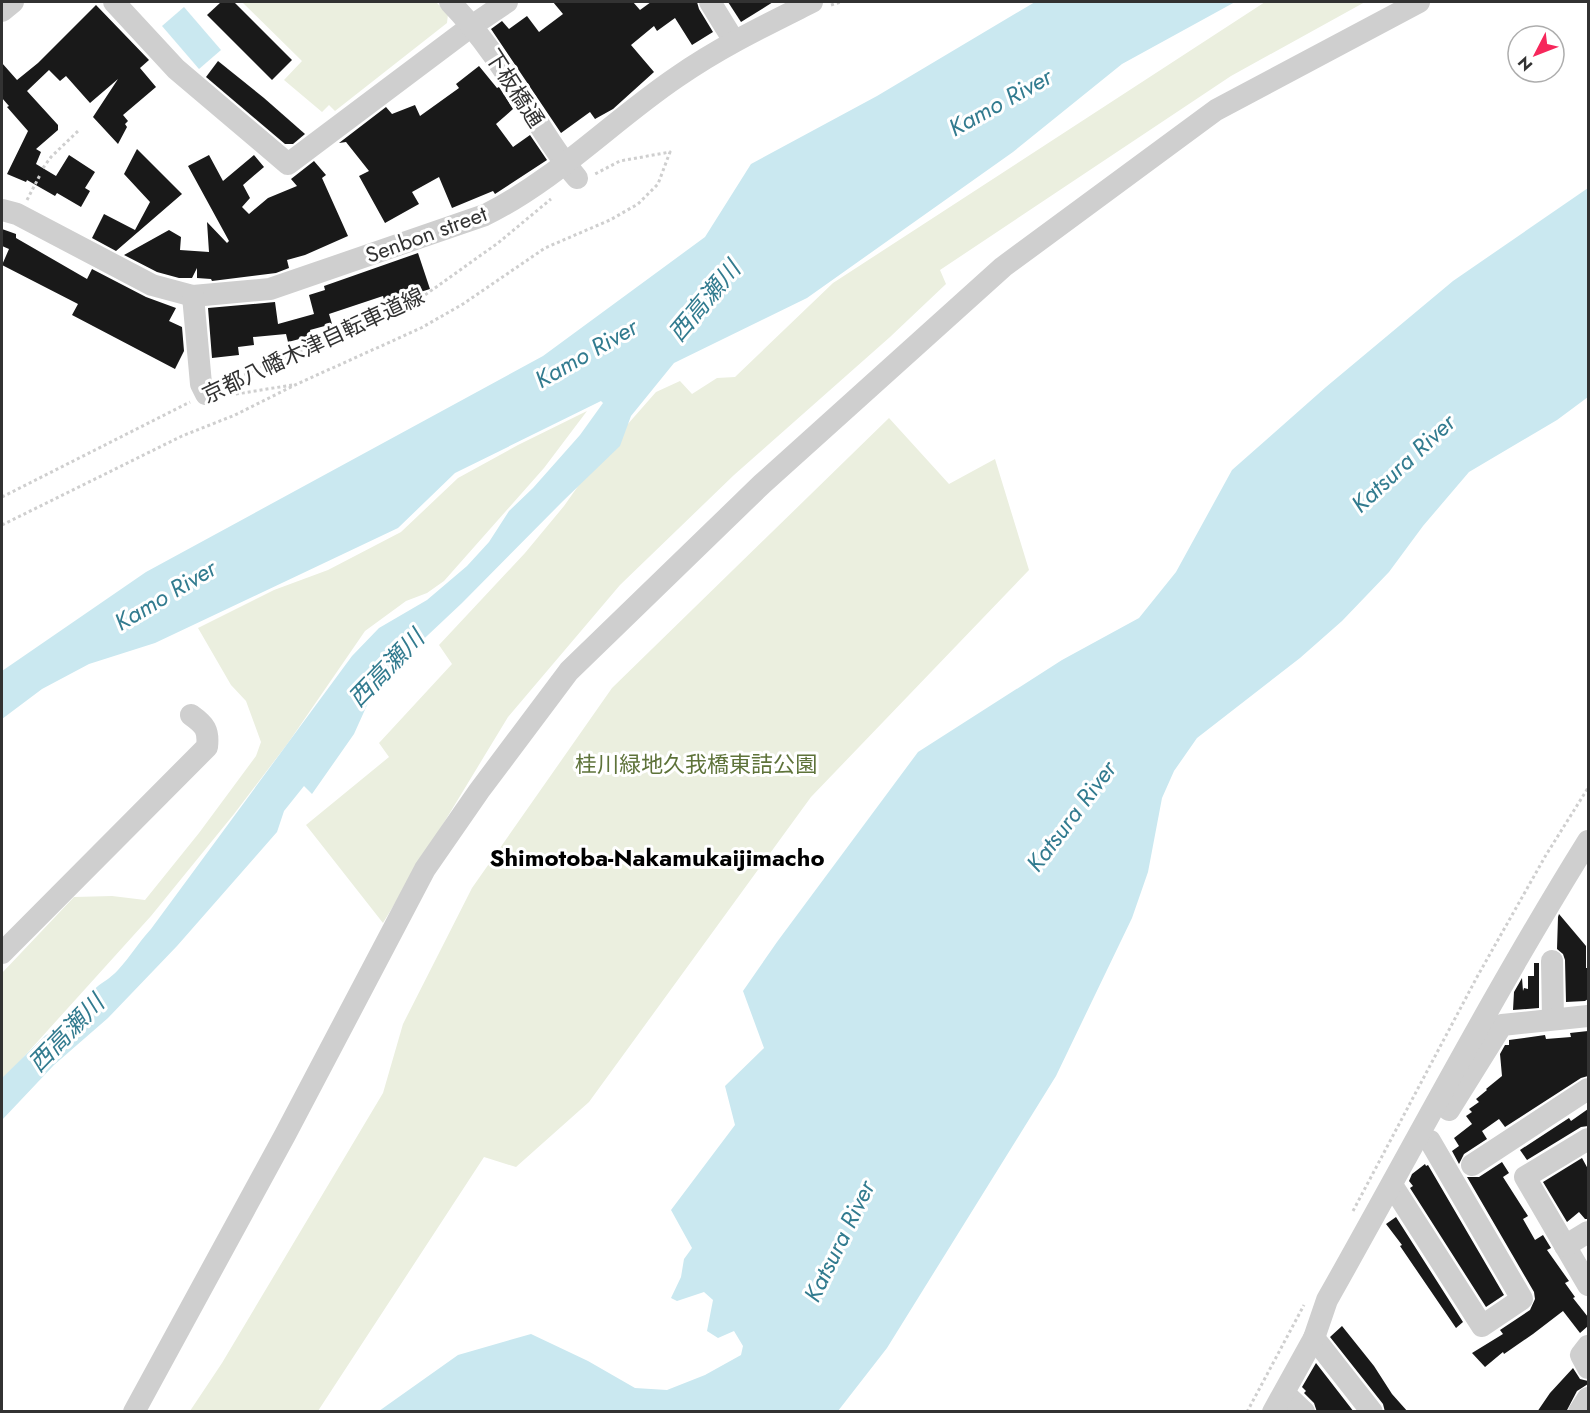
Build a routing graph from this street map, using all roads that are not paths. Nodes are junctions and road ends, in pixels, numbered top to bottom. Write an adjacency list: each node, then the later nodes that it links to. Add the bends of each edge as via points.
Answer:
1 (13, 2): 8 (street)
2 (114, 2): 9 (street, via 176,69 288,164)
3 (450, 2): 9 (street, 下板橋通)
4 (507, 2): 9 (street)
5 (710, 2): 10 (street)
6 (1419, 2): 34 (street, via 1216,110 1003,267 762,484 569,671 425,869)
7 (822, 3): 10 (street, Senbon street)
8 (2, 11)
9 (473, 25): 11 (street, 下板橋通)
10 (734, 41): 11 (street, Senbon street, via 676,77)
11 (571, 171): 13 (street, Senbon street, via 485,215 270,289)
12 (2, 210): 13 (street, Senbon street, via 17,213 152,285)
13 (192, 296): 14 (street, via 201,384)
14 (207, 394)
15 (191, 715): 17 (street, via 206,729 207,747)
16 (1588, 841): 25 (street, via 1545,910)
17 (2, 953)
18 (1552, 961): 20 (street)
19 (1588, 1016): 20 (street)
20 (1552, 1019): 23 (street, via 1502,1025)
21 (1588, 1089): 24 (street)
22 (1588, 1139): 27 (street, via 1525,1177)
23 (1430, 1141): 25 (street); 25 (street, via 1522,1299 1482,1326)
24 (1472, 1165)
25 (1392, 1185): 29 (street, via 1328,1300)
26 (1588, 1232): 27 (street)
27 (1565, 1246): 28 (street)
28 (1588, 1285)
29 (1314, 1338): 33 (street); 36 (street)
30 (1588, 1346): 31 (street, via 1581,1355)
31 (1588, 1368)
32 (1588, 1398): 37 (street)
33 (1279, 1402): 35 (street)
34 (134, 1412)
35 (1304, 1412)
36 (1372, 1412)
37 (1579, 1412)

